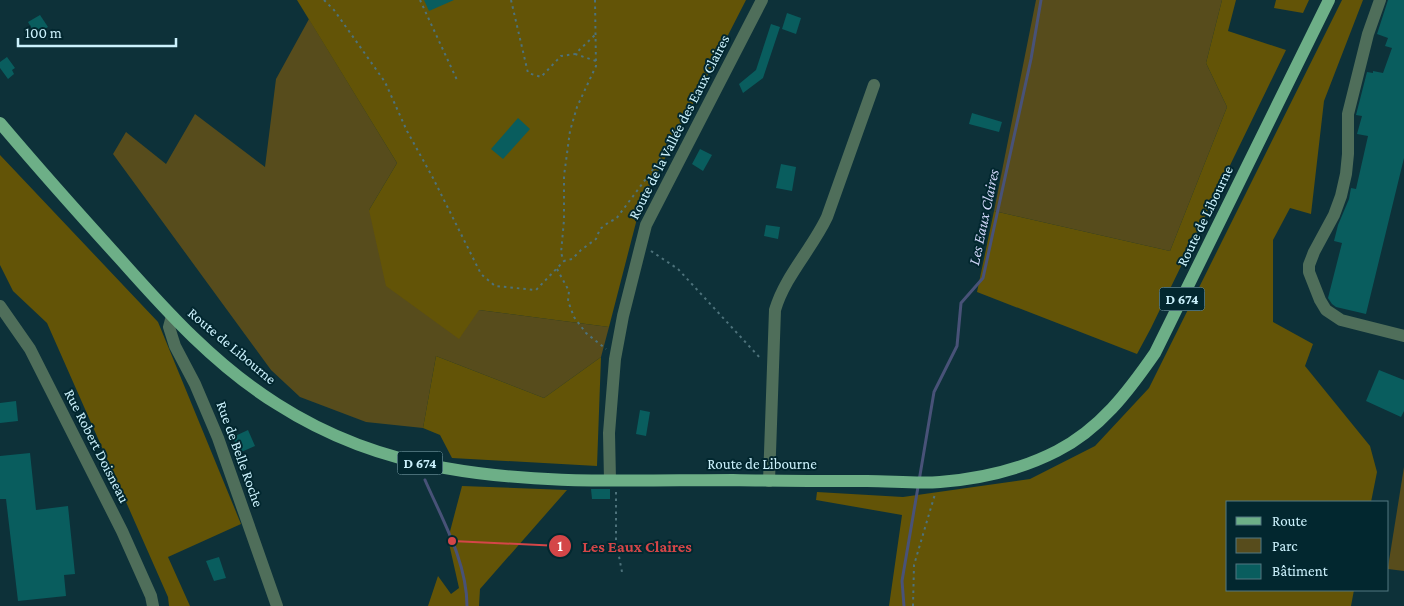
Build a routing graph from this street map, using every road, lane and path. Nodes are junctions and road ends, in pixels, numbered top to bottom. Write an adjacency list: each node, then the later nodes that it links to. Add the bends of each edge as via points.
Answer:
1 (324, 0): 19 (path, via 385,82 481,274 495,286 536,290)
2 (420, 0): 11 (path)
3 (511, 0): 9 (path, via 528,73 542,77 561,56)
4 (595, 0): 8 (path)
5 (762, 0): 14 (street, Route de la Vallée des Eaux Claires)
6 (1329, 0): 27 (main road, Route de Libourne / D 674, via 1155,353 1127,393 1107,415 1057,451 998,472)
7 (1380, 0): 22 (street, via 1348,114 1348,154 1341,196 1314,252 1309,272 1326,310 1341,320)
8 (596, 35): 9 (path); 10 (path)
9 (575, 54): 10 (path)
10 (596, 61): 18 (path, via 570,130 564,176 561,253)
11 (457, 80)
12 (874, 85): 24 (street, via 827,218 779,294 775,310)
13 (0, 123): 16 (main road, D 674)
14 (694, 128): 17 (street, Route de la Vallée des Eaux Claires, via 646,225); 18 (path, via 675,133 657,164 616,220 600,229 596,239 572,259)
15 (0, 130): 16 (main road, D 674)
16 (39, 169): 21 (main road, Route de Libourne / D 674)
17 (641, 244): 23 (street, Route de la Vallée des Eaux Claires); 24 (path, via 678,269 759,359)
18 (564, 261): 19 (path)
19 (557, 268): 23 (path, via 569,291 568,300 574,317 586,333)
20 (0, 306): 29 (street, Rue Robert Doisneau, via 30,349 122,531)
21 (172, 316): 25 (main road, Route de Libourne / D 674, via 247,384 278,405 348,440 396,457 444,468 531,478); 30 (street, Rue de Belle Roche, via 168,327 218,438)
22 (1404, 336)
23 (616, 356): 25 (street, Route de la Vallée des Eaux Claires, via 609,433)
24 (773, 364): 26 (street)
25 (613, 480): 26 (main road, Route de Libourne / D 674); 28 (path, via 616,541)
26 (769, 481): 27 (main road, Route de Libourne / D 674)
27 (934, 482): 31 (path, via 914,565)
28 (622, 572)
29 (153, 606)
30 (277, 606)
31 (913, 606)

